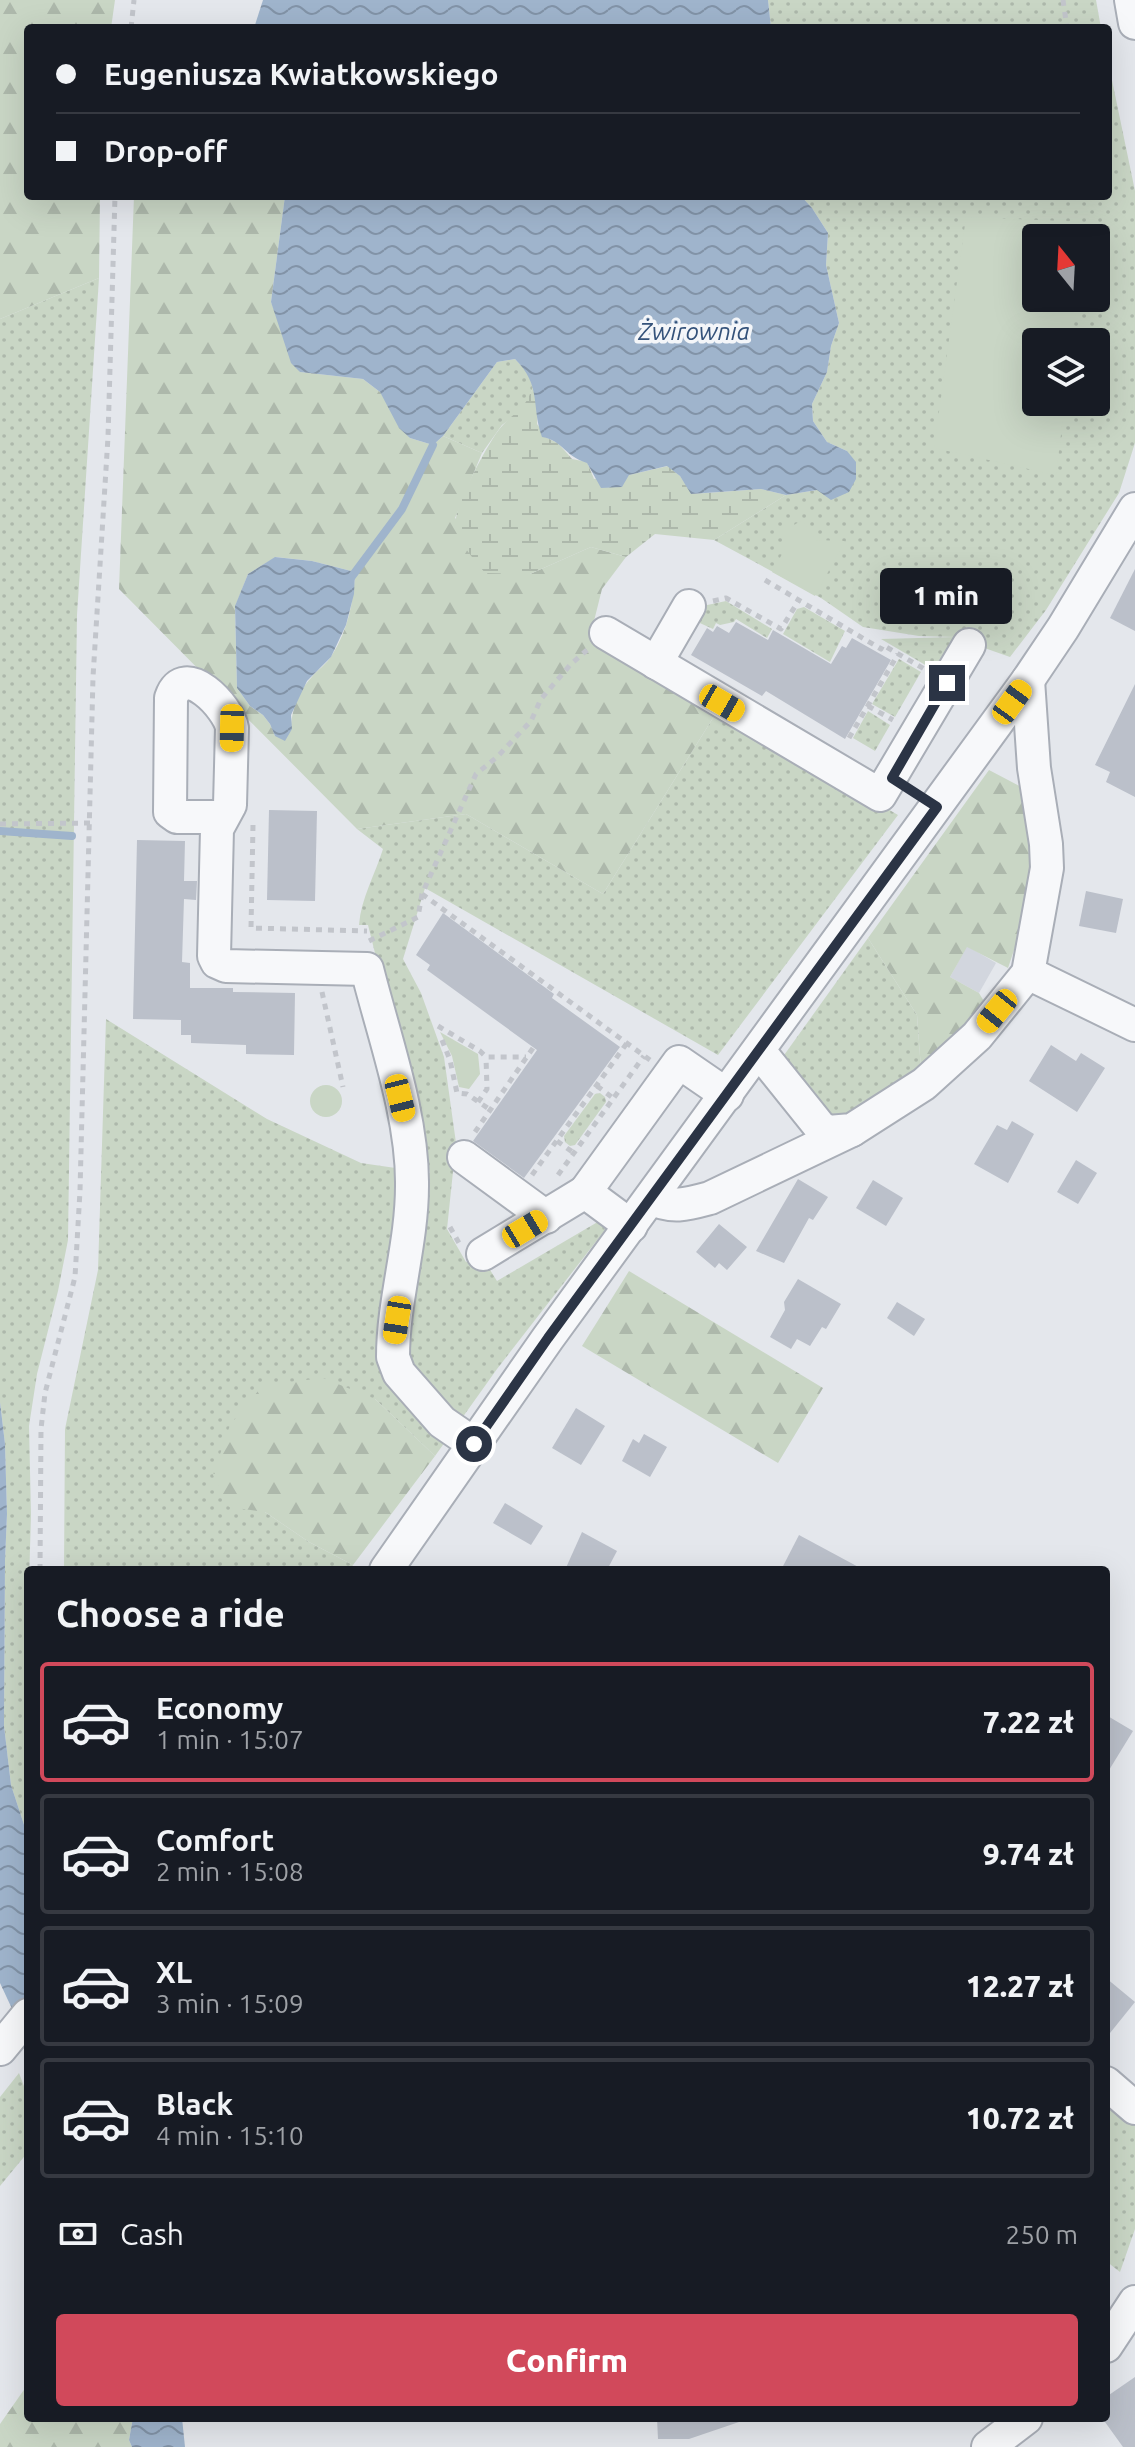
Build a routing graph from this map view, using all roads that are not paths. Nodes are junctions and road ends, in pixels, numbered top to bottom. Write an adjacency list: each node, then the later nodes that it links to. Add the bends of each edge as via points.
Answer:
1 (1131, 0): 2 (street)
2 (1135, 23)
3 (1135, 509): 8 (street)
4 (689, 606): 7 (street)
5 (606, 633): 7 (street)
6 (969, 645): 9 (street)
7 (656, 663): 9 (street, via 880,795)
8 (1028, 680): 10 (street); 12 (street, via 1047,868)
9 (892, 778): 10 (street)
10 (937, 807): 14 (street)
11 (237, 819): 23 (street, via 217,829 217,962 367,969 412,1161 411,1222 393,1357 399,1373 442,1422)
12 (1028, 973): 13 (street); 16 (street, via 977,1036 924,1084)
13 (1135, 1025)
14 (759, 1051): 15 (street); 16 (street, via 820,1127 828,1132)
15 (727, 1095): 18 (street, via 679,1062); 19 (street)
16 (852, 1130): 19 (street, via 710,1198 686,1205 665,1205)
17 (464, 1157): 20 (street)
18 (585, 1192): 20 (street); 21 (street)
19 (651, 1198): 21 (street)
20 (546, 1217): 22 (street)
21 (631, 1226): 23 (street)
22 (483, 1254)
23 (474, 1444): 24 (street)
24 (389, 1566)
25 (1110, 2086): 26 (street)
26 (1135, 2108)
27 (1135, 2302): 28 (street)
28 (1110, 2340)
29 (1021, 2422): 30 (street)
30 (988, 2447)

